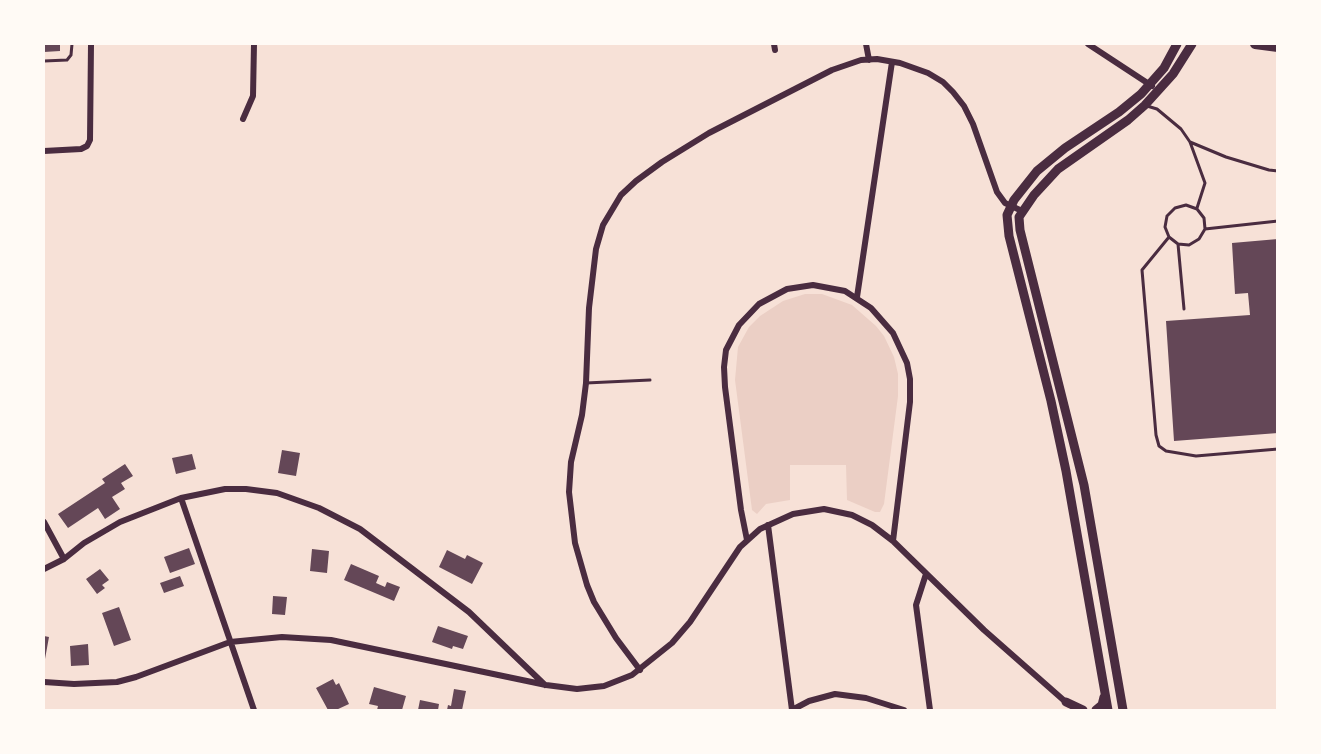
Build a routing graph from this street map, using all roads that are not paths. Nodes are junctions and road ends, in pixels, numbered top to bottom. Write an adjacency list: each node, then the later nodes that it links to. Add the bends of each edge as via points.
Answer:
1 (72, 44): 11 (lane, via 67,60)
2 (91, 44): 18 (street, via 90,140 81,150)
3 (254, 44): 16 (street, via 253,96)
4 (866, 44): 10 (street)
5 (1088, 44): 13 (street)
6 (1177, 44): 13 (main road)
7 (1192, 44): 14 (main road)
8 (1254, 44): 9 (main road)
9 (1278, 47)
10 (869, 60): 12 (street); 30 (street, via 820,75 709,133 662,162 621,195 603,225 596,249)
11 (44, 61)
12 (892, 62): 20 (street, via 928,73 953,92 973,124 996,192); 27 (street)
13 (1150, 86): 14 (street); 20 (main road, via 1037,171)
14 (1160, 90): 15 (main road)
15 (1145, 105): 17 (lane, via 1157,109); 22 (main road, via 1058,169)
16 (243, 119)
17 (1190, 142): 19 (lane); 21 (lane, via 1205,183)
18 (44, 151)
19 (1278, 171)
20 (1009, 206): 22 (street); 44 (main road, via 1007,226 1059,434)
21 (1197, 209): 24 (lane, via 1204,218); 25 (lane, via 1186,205 1175,208 1167,216 1165,227)
22 (1023, 211): 54 (main road, via 1019,226 1084,485)
23 (1278, 221): 24 (lane)
24 (1204, 229): 26 (lane, via 1199,239 1189,245)
25 (1169, 237): 26 (lane); 31 (lane, via 1142,270 1159,446 1166,451 1196,456)
26 (1178, 244): 28 (lane)
27 (857, 297): 35 (street, via 822,286 787,289 752,310 729,341 724,377); 36 (street, via 893,333 909,371 910,402)
28 (1184, 309)
29 (650, 380): 30 (lane)
30 (586, 383): 41 (street, via 570,476 575,543 594,602)
31 (1278, 449)
32 (181, 498): 37 (street, via 120,522); 40 (street); 43 (street, via 215,490 246,489 287,496 334,514 367,533 448,595)
33 (44, 522): 37 (street)
34 (768, 525): 35 (street); 36 (street, via 804,511 834,510 862,520); 46 (street)
35 (747, 540): 41 (street, via 680,633)
36 (893, 541): 39 (street)
37 (64, 559): 38 (street)
38 (44, 569)
39 (926, 574): 45 (street); 49 (street, via 916,606)
40 (230, 642): 42 (street, via 117,682); 43 (street, via 270,637 318,639); 47 (street)
41 (640, 670): 43 (street, via 604,686)
42 (44, 682)
43 (546, 686)
44 (1105, 691): 52 (main road, via 1102,705); 53 (main road)
45 (1066, 702): 50 (street); 51 (main road)
46 (792, 710): 48 (street, via 835,694 867,698)
47 (254, 711)
48 (904, 711)
49 (930, 711)
50 (1075, 711)
51 (1083, 711)
52 (1096, 711)
53 (1108, 711)
54 (1123, 711)

